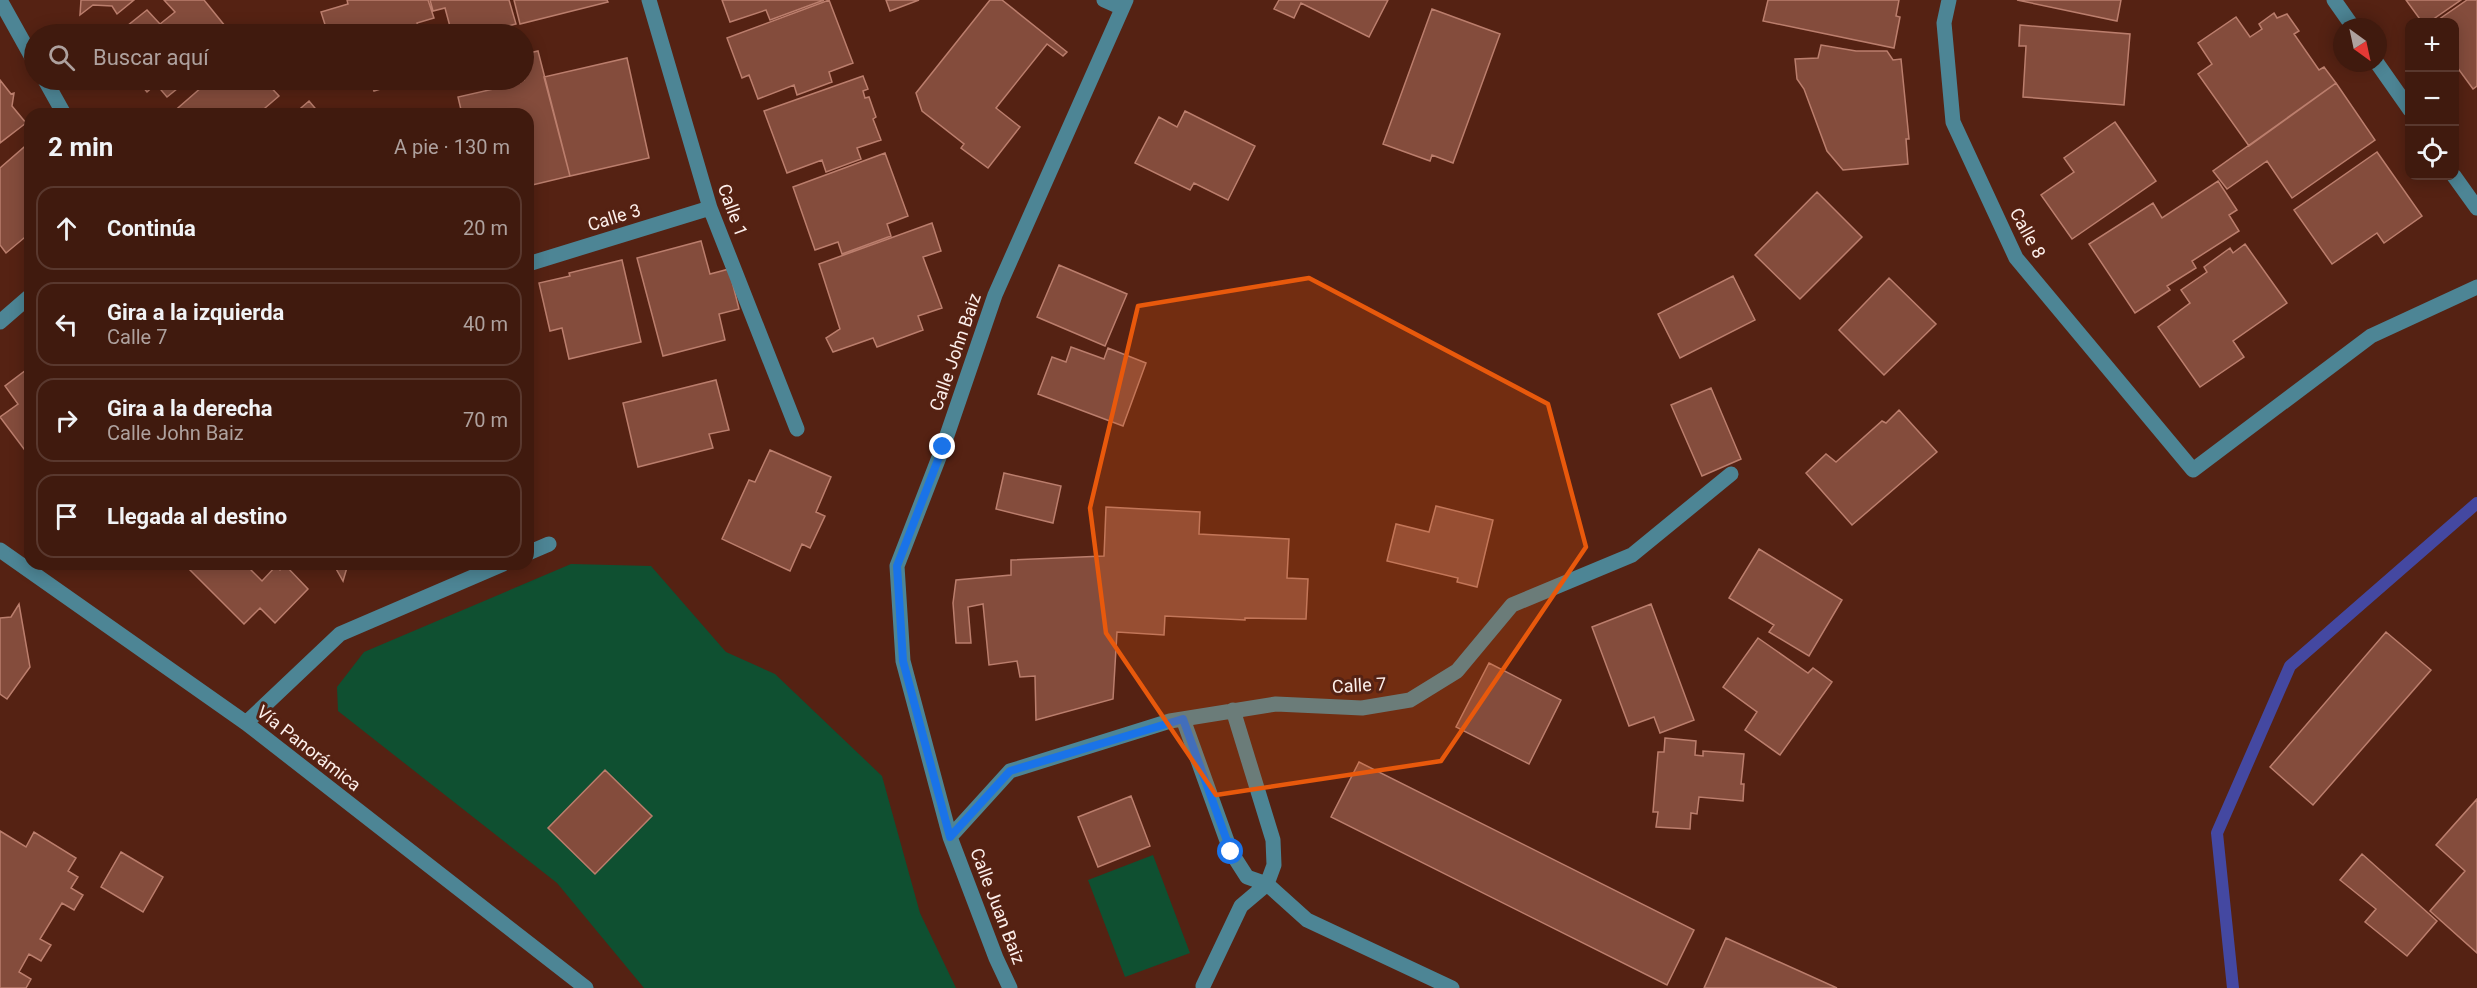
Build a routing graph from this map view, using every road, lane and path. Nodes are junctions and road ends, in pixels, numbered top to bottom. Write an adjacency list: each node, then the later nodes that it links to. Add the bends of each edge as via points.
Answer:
1 (0, 0): 8 (street)
2 (649, 0): 14 (street, Calle 1)
3 (1104, 0): 6 (street)
4 (1949, 0): 17 (street, Calle 8, via 1944,23 1953,122 2016,258 2193,470 2371,336)
5 (2334, 0): 7 (street)
6 (1124, 4): 31 (street, Calle John Baiz, via 996,295 897,566 903,661)
7 (2347, 18)
8 (24, 43)
9 (2383, 72): 11 (street)
10 (51, 90): 12 (street)
11 (2405, 104)
12 (61, 108)
13 (2457, 180): 15 (street)
14 (710, 208): 16 (street, Calle 3); 20 (street, Calle 1)
15 (2477, 208)
16 (534, 262)
17 (2477, 287)
18 (24, 301): 19 (street)
19 (0, 322)
20 (797, 429)
21 (1731, 474): 28 (street, Calle 7, via 1632,555 1512,605 1457,671 1410,700 1362,708 1276,704)
22 (549, 544): 24 (street)
23 (0, 550): 25 (street, Vía Panorámica)
24 (534, 550)
25 (24, 567)
26 (28, 570): 30 (street, Vía Panorámica)
27 (489, 570): 30 (street, via 340,634)
28 (1233, 710): 29 (street, Calle 7); 32 (street, via 1273,840 1274,865)
29 (1183, 719): 31 (street, Calle 7, via 1010,771); 32 (street, via 1231,852 1247,877)
30 (246, 723): 34 (street, Vía Panorámica)
31 (950, 837): 35 (street, Calle Juan Baiz)
32 (1267, 884): 33 (street, via 1241,906); 36 (street, via 1307,920)
33 (1203, 986)
34 (586, 988)
35 (1010, 988)
36 (1452, 988)

